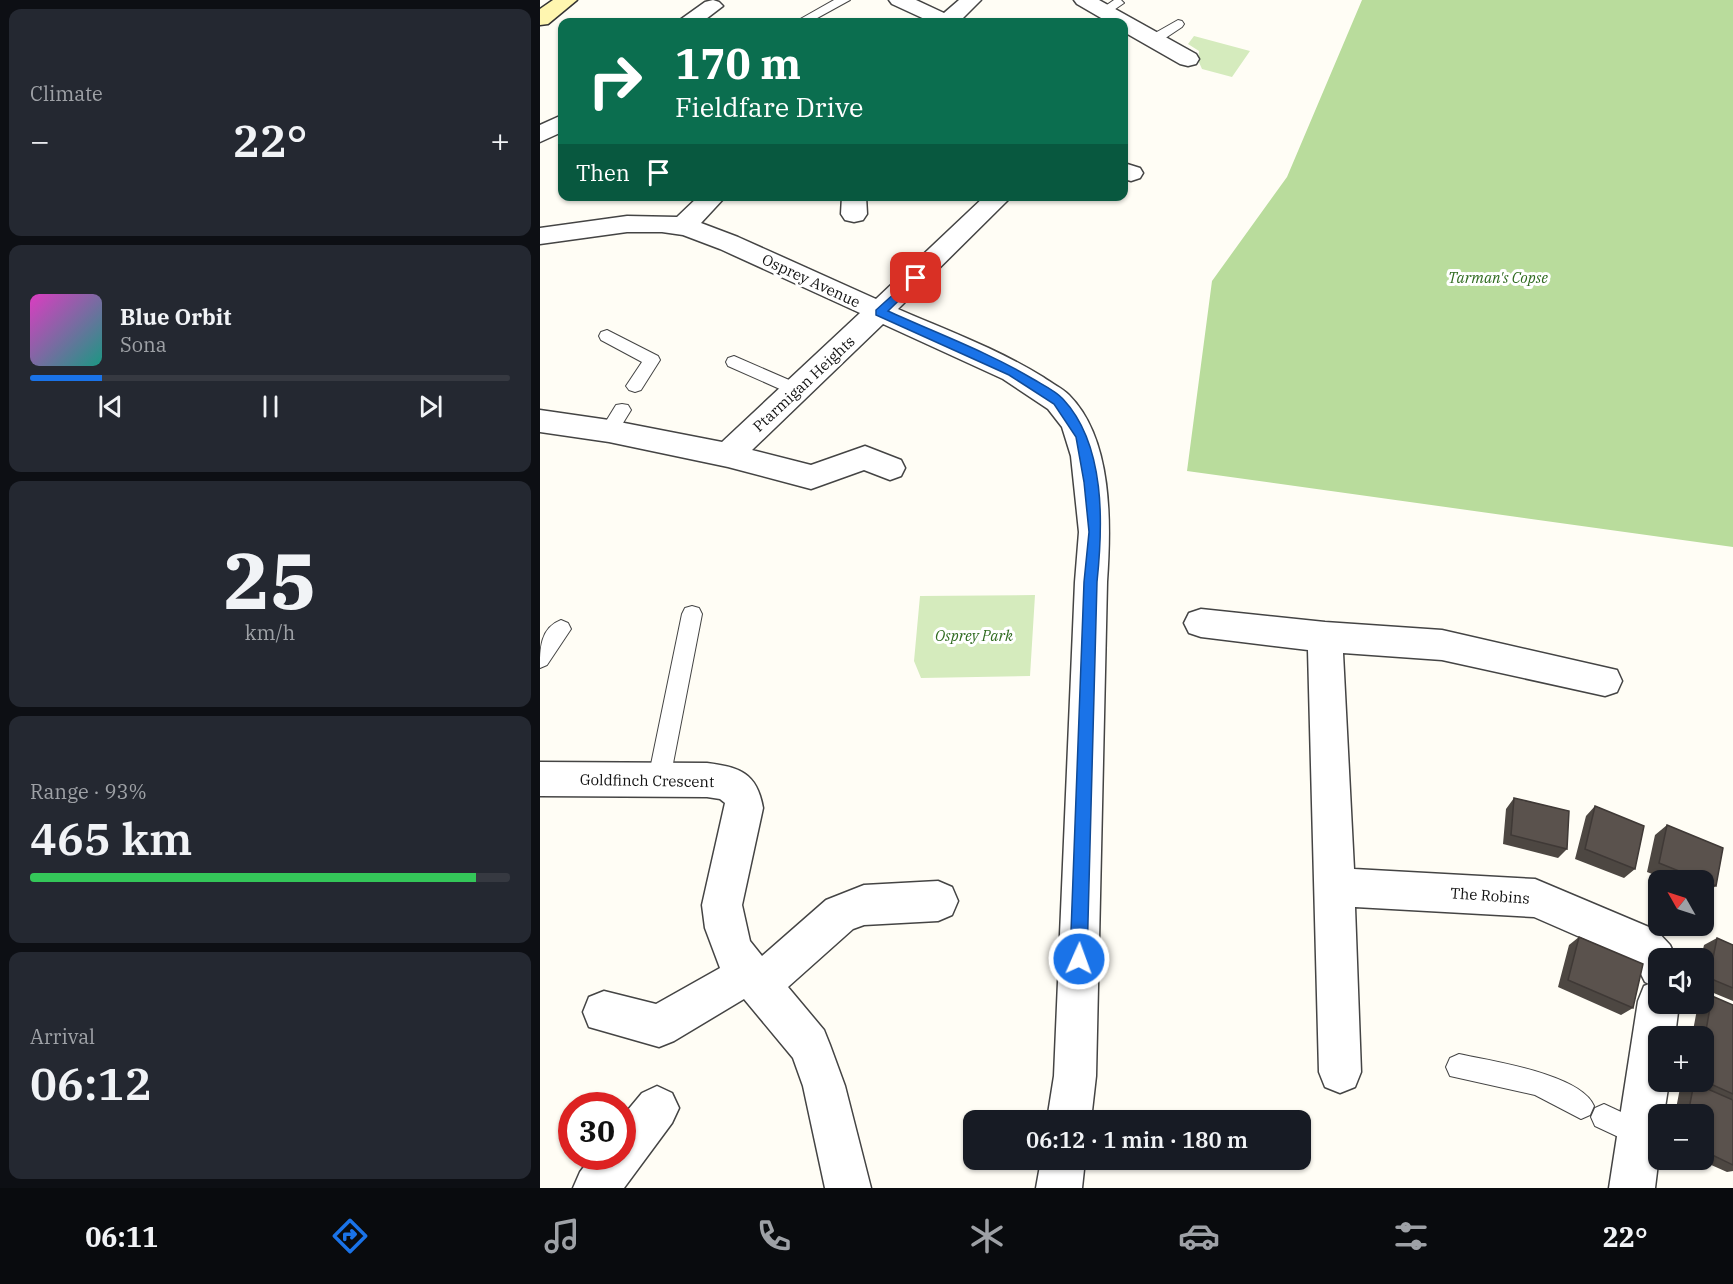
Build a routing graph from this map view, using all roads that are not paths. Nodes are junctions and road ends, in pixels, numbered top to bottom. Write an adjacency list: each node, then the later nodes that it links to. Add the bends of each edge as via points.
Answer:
1 (567, 0): 12 (street)
2 (844, 0): 8 (lane)
3 (899, 0): 9 (street)
4 (970, 0): 10 (street)
5 (1084, 0): 11 (street)
6 (712, 6): 7 (street)
7 (694, 18)
8 (809, 18)
9 (938, 18)
10 (951, 18)
11 (1119, 18)
12 (540, 19)
13 (1128, 24): 15 (street)
14 (1179, 24): 15 (lane)
15 (1153, 40): 16 (street)
16 (1188, 59)
17 (558, 124): 18 (street)
18 (540, 135)
19 (709, 201): 21 (street)
20 (995, 201): 23 (street, Ptarmigan Heights)
21 (682, 227): 22 (street, Osprey Avenue, via 621,223); 23 (street, Osprey Avenue, via 729,243)
22 (540, 236)
23 (880, 312): 27 (street, Ptarmigan Heights); 48 (street, Osprey Avenue, via 1013,372 1044,391 1058,400 1082,437 1095,532 1075,1076)
24 (607, 336): 26 (lane, via 652,360)
25 (734, 362): 27 (lane)
26 (635, 386)
27 (796, 390): 29 (street, Ptarmigan Heights)
28 (540, 422): 29 (street, via 616,420 676,446)
29 (728, 455): 30 (street, via 811,477 865,458)
30 (890, 468)
31 (692, 614): 38 (lane)
32 (1201, 623): 34 (street)
33 (561, 629): 35 (lane)
34 (1325, 637): 36 (street, via 1442,645); 39 (street)
35 (540, 659)
36 (1605, 681)
37 (540, 779): 38 (street, Goldfinch Crescent)
38 (659, 779): 42 (street, Goldfinch Crescent, via 728,783 742,794 744,808 722,906 734,954)
39 (1335, 887): 41 (street, The Robins, via 1535,898 1642,944); 46 (street)
40 (938, 901): 42 (street, via 864,905 840,914)
41 (1648, 950)
42 (754, 980): 43 (street, via 659,1026); 54 (street, Goldfinch Crescent, via 809,1045 818,1066)
43 (604, 1012)
44 (1648, 1062): 49 (street)
45 (1459, 1067): 49 (lane, via 1538,1083)
46 (1340, 1072)
47 (657, 1108): 50 (street)
48 (1070, 1110)
49 (1608, 1119): 56 (street)
50 (636, 1135)
51 (610, 1170): 53 (street)
52 (1062, 1170): 55 (street)
53 (596, 1188)
54 (848, 1188)
55 (1059, 1188)
56 (1632, 1188)

